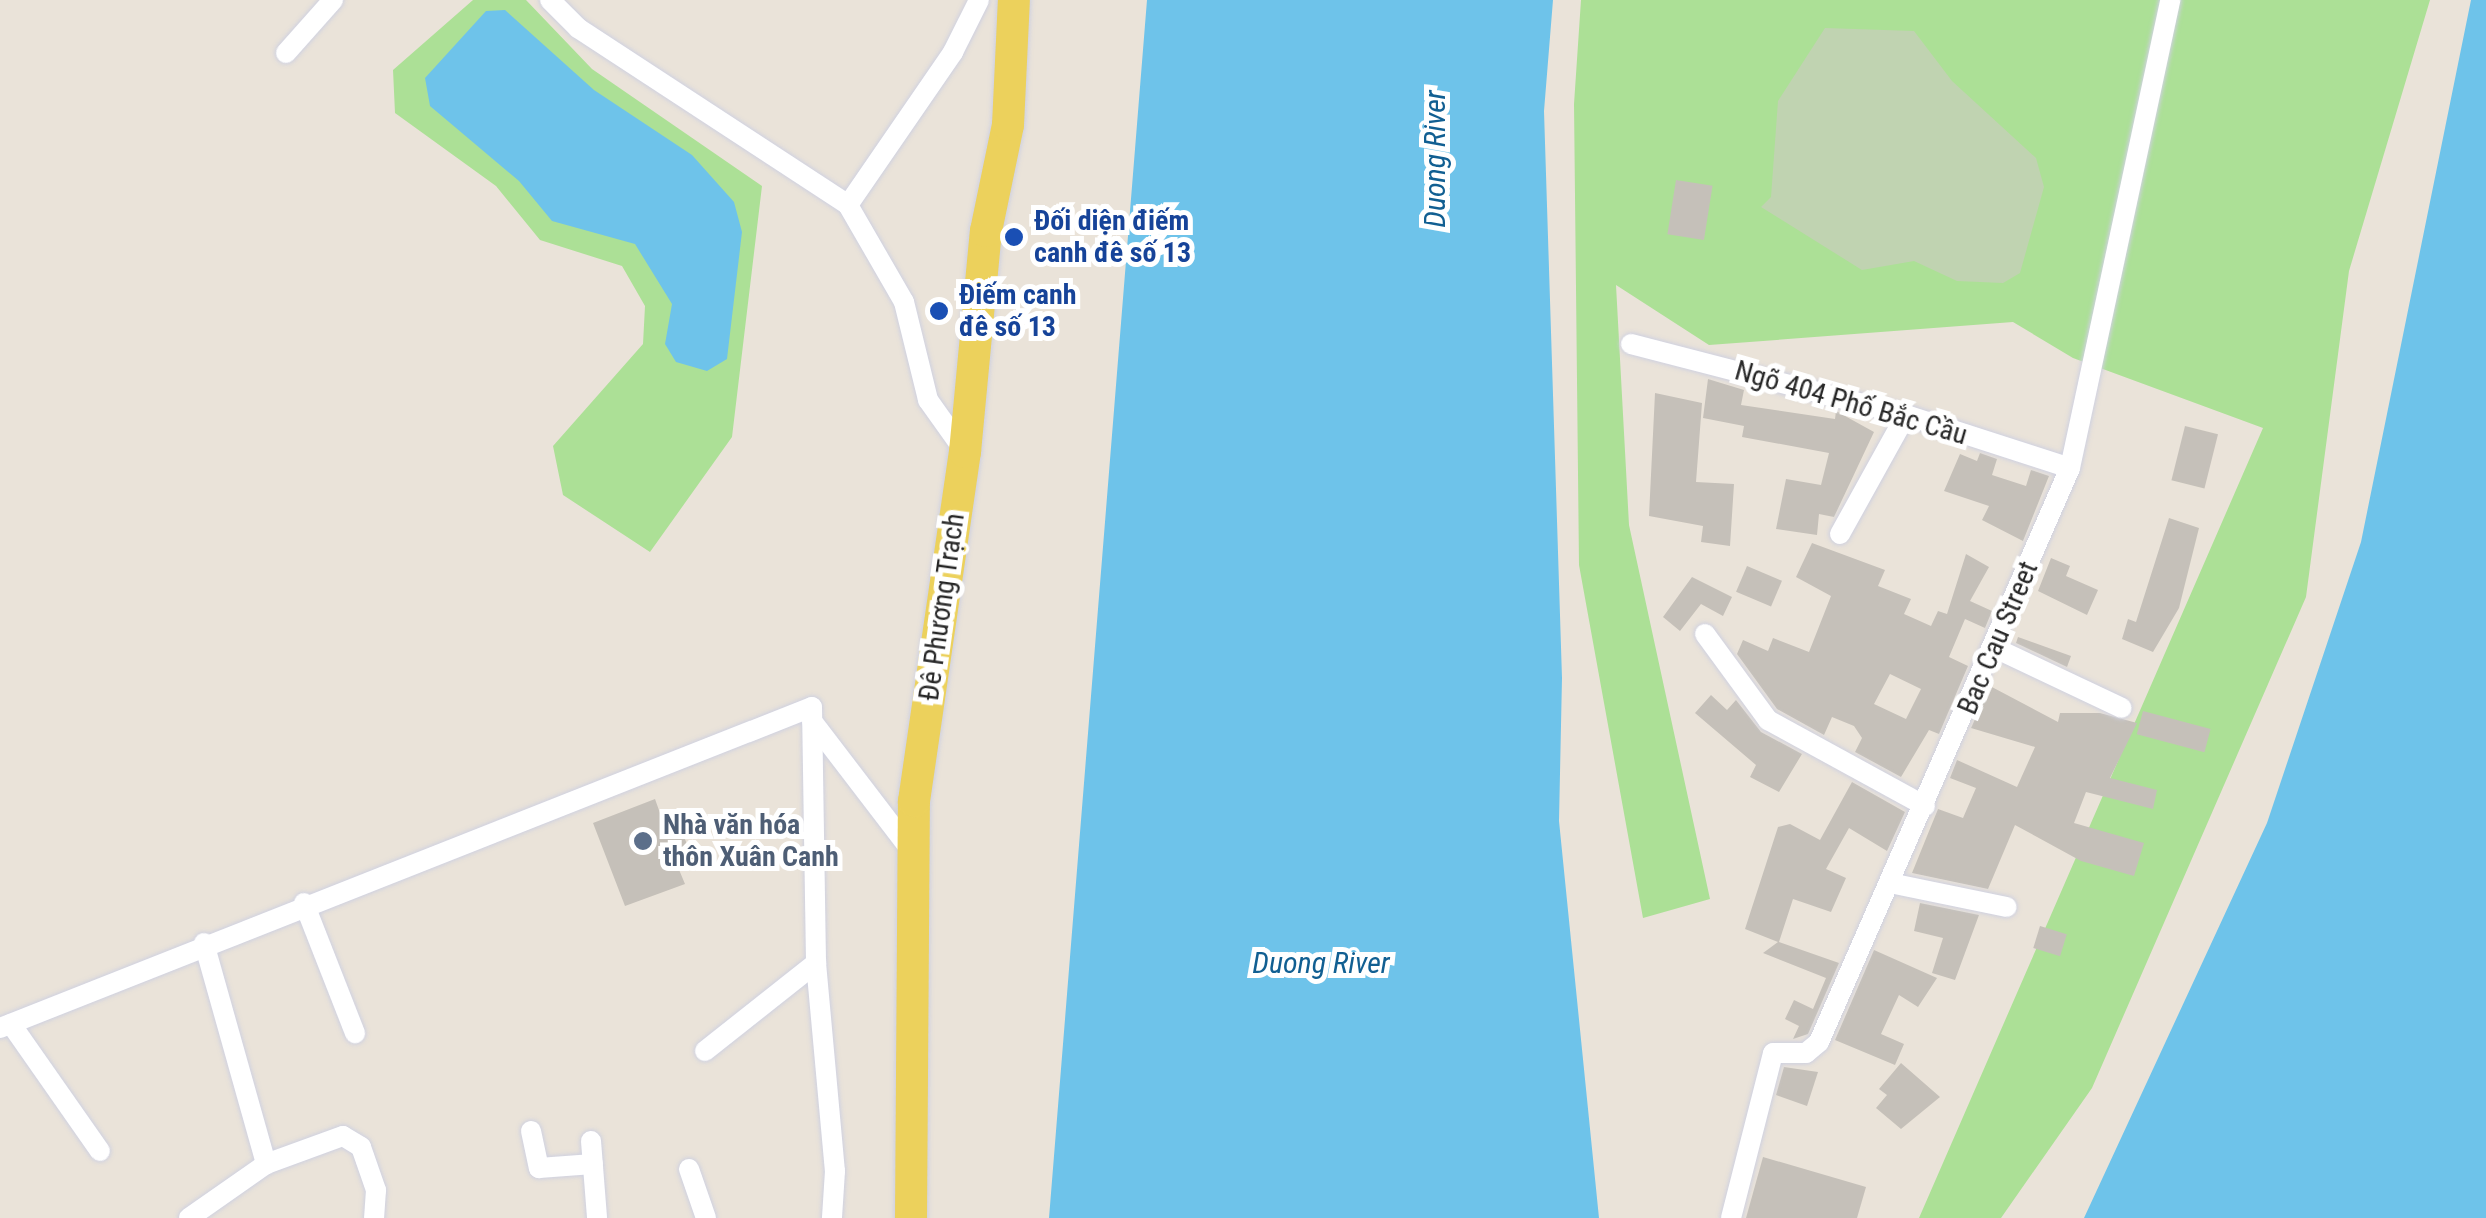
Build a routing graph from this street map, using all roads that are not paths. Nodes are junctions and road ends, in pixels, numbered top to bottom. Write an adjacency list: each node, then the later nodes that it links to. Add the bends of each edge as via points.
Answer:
1 (334, 0): 6 (street)
2 (550, 0): 7 (street, via 578,28)
3 (978, 0): 7 (street, via 953,52)
4 (1014, 0): 10 (main road, Đê Phương Trạch, via 1008,124 986,230)
5 (2170, 0): 11 (street, Bac Cau Street, via 2132,152)
6 (286, 53)
7 (848, 205): 10 (street, via 904,302 928,400)
8 (1631, 344): 9 (street, Ngõ 404 Phố Bắc Cầu)
9 (1906, 415): 11 (street, Ngõ 404 Phố Bắc Cầu); 12 (street)
10 (965, 452): 18 (main road, Đê Phương Trạch)
11 (2070, 468): 14 (street, Bac Cau Street)
12 (1840, 534)
13 (1705, 634): 17 (street, via 1768,720)
14 (1995, 648): 15 (street); 17 (street, Bac Cau Street)
15 (2122, 708)
16 (812, 721): 18 (street); 20 (street, via 812,707); 23 (street)
17 (1925, 806): 19 (street, Bac Cau Street)
18 (914, 854): 33 (main road, Đê Phương Trạch)
19 (1890, 884): 21 (street); 39 (street, Bac Cau Street, via 1815,1047 1773,1053)
20 (304, 904): 22 (street); 25 (street)
21 (2007, 907)
22 (204, 943): 24 (street); 30 (street)
23 (816, 963): 26 (street); 38 (street, via 835,1171)
24 (5, 1026): 29 (street)
25 (355, 1033)
26 (705, 1051)
27 (530, 1131): 31 (street, via 539,1168)
28 (592, 1141): 31 (street)
29 (100, 1151)
30 (266, 1164): 34 (street); 35 (street, via 343,1136 361,1147 376,1190)
31 (593, 1164): 36 (street)
32 (689, 1169): 37 (street)
33 (909, 1210)
34 (188, 1218)
35 (374, 1218)
36 (597, 1218)
37 (706, 1218)
38 (832, 1218)
39 (1731, 1218)

